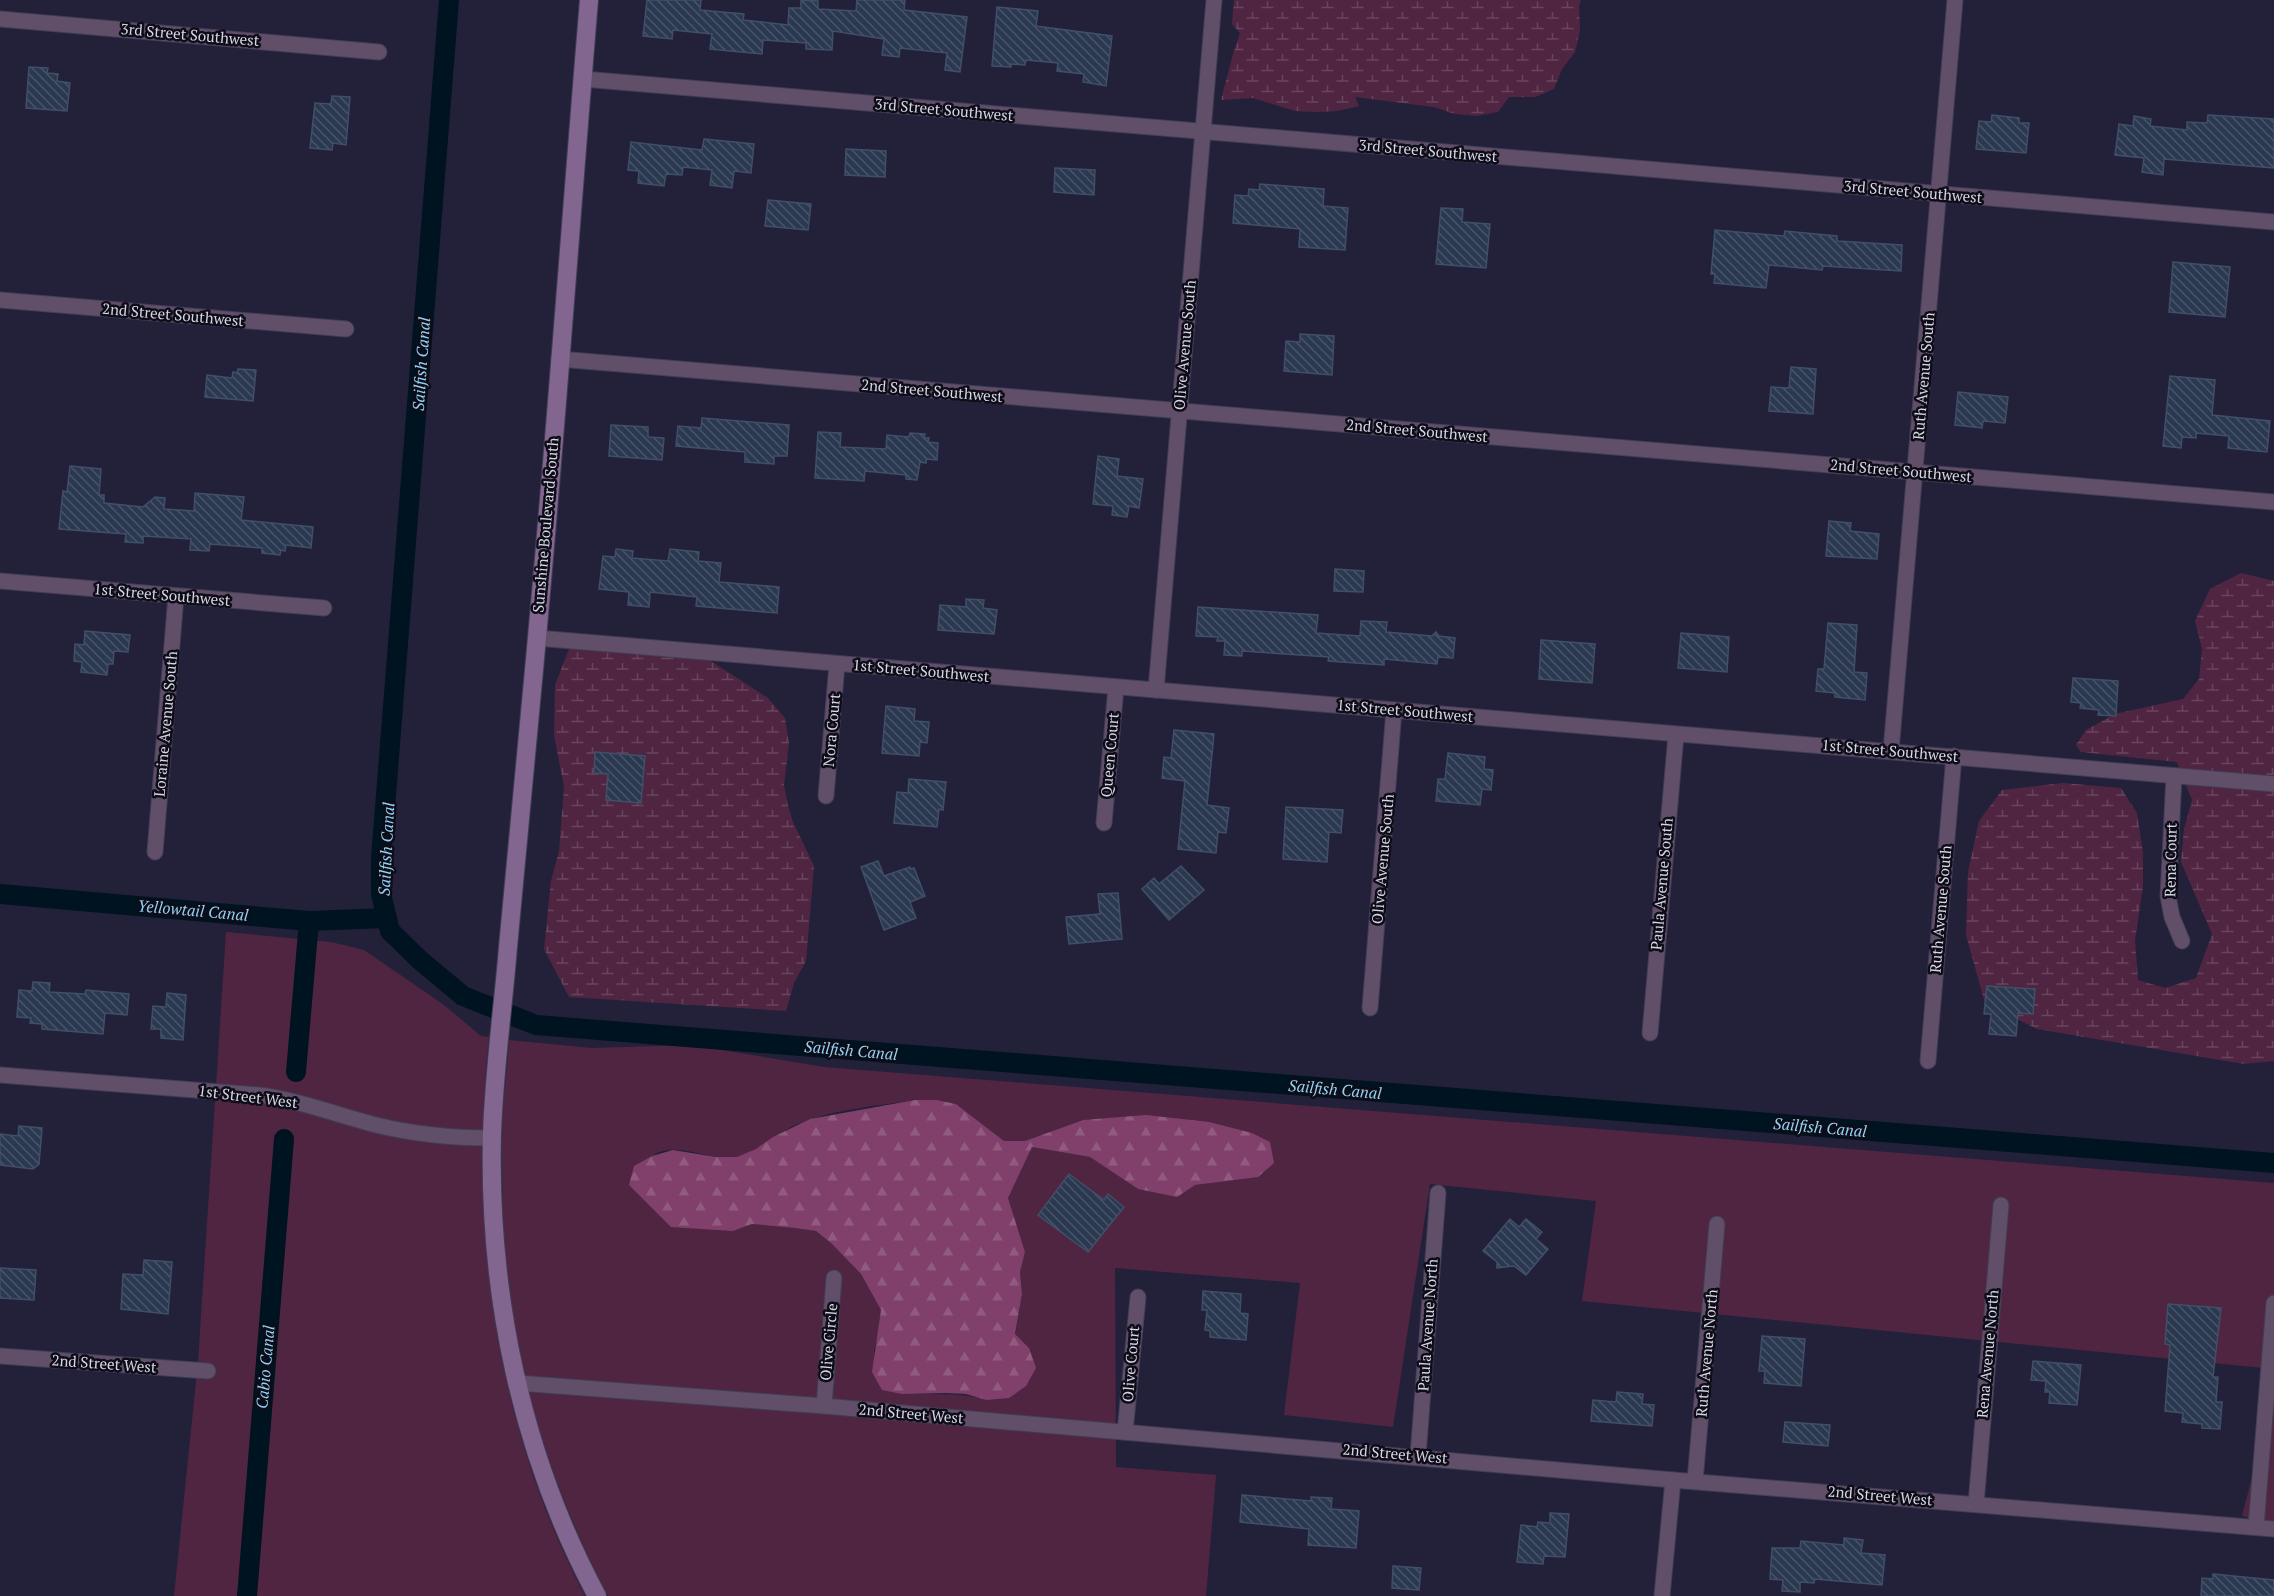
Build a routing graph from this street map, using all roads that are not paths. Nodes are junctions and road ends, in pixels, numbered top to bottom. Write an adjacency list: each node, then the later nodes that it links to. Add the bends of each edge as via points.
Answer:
1 (590, 0): 6 (street, Sunshine Boulevard South)
2 (1214, 0): 7 (street, Olive Avenue South)
3 (1955, 0): 8 (street, Ruth Avenue South)
4 (0, 19): 5 (street, 3rd Street Southwest)
5 (379, 52)
6 (583, 79): 7 (street, 3rd Street Southwest); 12 (street, Sunshine Boulevard South)
7 (1203, 132): 8 (street, 3rd Street Southwest); 13 (street, Olive Avenue South)
8 (1939, 194): 9 (street, 3rd Street Southwest); 14 (street, Ruth Avenue South)
9 (2274, 222)
10 (0, 300): 11 (street, 2nd Street Southwest)
11 (346, 329)
12 (559, 359): 13 (street, 2nd Street Southwest); 19 (street, Sunshine Boulevard South)
13 (1179, 411): 14 (street, 2nd Street Southwest); 22 (street, Olive Avenue South)
14 (1916, 474): 15 (street, 2nd Street Southwest); 25 (street, Ruth Avenue South)
15 (2274, 502)
16 (0, 581): 17 (street, 1st Street Southwest)
17 (176, 596): 18 (street, 1st Street Southwest); 31 (street, Loraine Avenue South)
18 (324, 608)
19 (537, 638): 20 (street, 1st Street Southwest); 37 (street, Sunshine Boulevard South)
20 (837, 664): 21 (street, 1st Street Southwest); 29 (street, Nora Court)
21 (1116, 687): 22 (street, 1st Street Southwest); 30 (street, Queen Court)
22 (1156, 690): 23 (street, 1st Street Southwest)
23 (1394, 710): 24 (street, 1st Street Southwest); 33 (street, Olive Avenue South)
24 (1676, 735): 25 (street, 1st Street Southwest); 34 (street, Paula Avenue South)
25 (1891, 751): 26 (street, 1st Street Southwest)
26 (1954, 756): 27 (street, 1st Street Southwest); 35 (street, Ruth Avenue South)
27 (2174, 776): 28 (street, 1st Street Southwest); 32 (street, Rena Court, via 2168,896)
28 (2274, 784)
29 (826, 796)
30 (1104, 823)
31 (155, 852)
32 (2182, 941)
33 (1370, 1008)
34 (1650, 1033)
35 (1928, 1061)
36 (0, 1075): 37 (street, 1st Street West, via 285,1098 395,1129)
37 (492, 1138): 46 (street, Sunshine Boulevard South, via 498,1280)
38 (1438, 1193): 49 (street, Paula Avenue North)
39 (2001, 1205): 52 (street, Rena Avenue North)
40 (1717, 1224): 51 (street, Ruth Avenue North)
41 (834, 1278): 47 (street, Olive Circle)
42 (1137, 1297): 48 (street, Olive Court)
43 (2274, 1303): 53 (street)
44 (0, 1356): 45 (street, 2nd Street West)
45 (208, 1371)
46 (517, 1383): 47 (street, 2nd Street West); 55 (street, Sunshine Boulevard South, via 551,1497)
47 (824, 1406): 48 (street, 2nd Street West)
48 (1125, 1432): 49 (street, 2nd Street West)
49 (1418, 1456): 50 (street, 2nd Street West)
50 (1673, 1480): 51 (street, 2nd Street West); 56 (street)
51 (1695, 1481): 52 (street, 2nd Street West)
52 (1976, 1504): 53 (street, 2nd Street West)
53 (2256, 1527): 54 (street, 2nd Street West)
54 (2274, 1529)
55 (597, 1596)
56 (1662, 1596)

